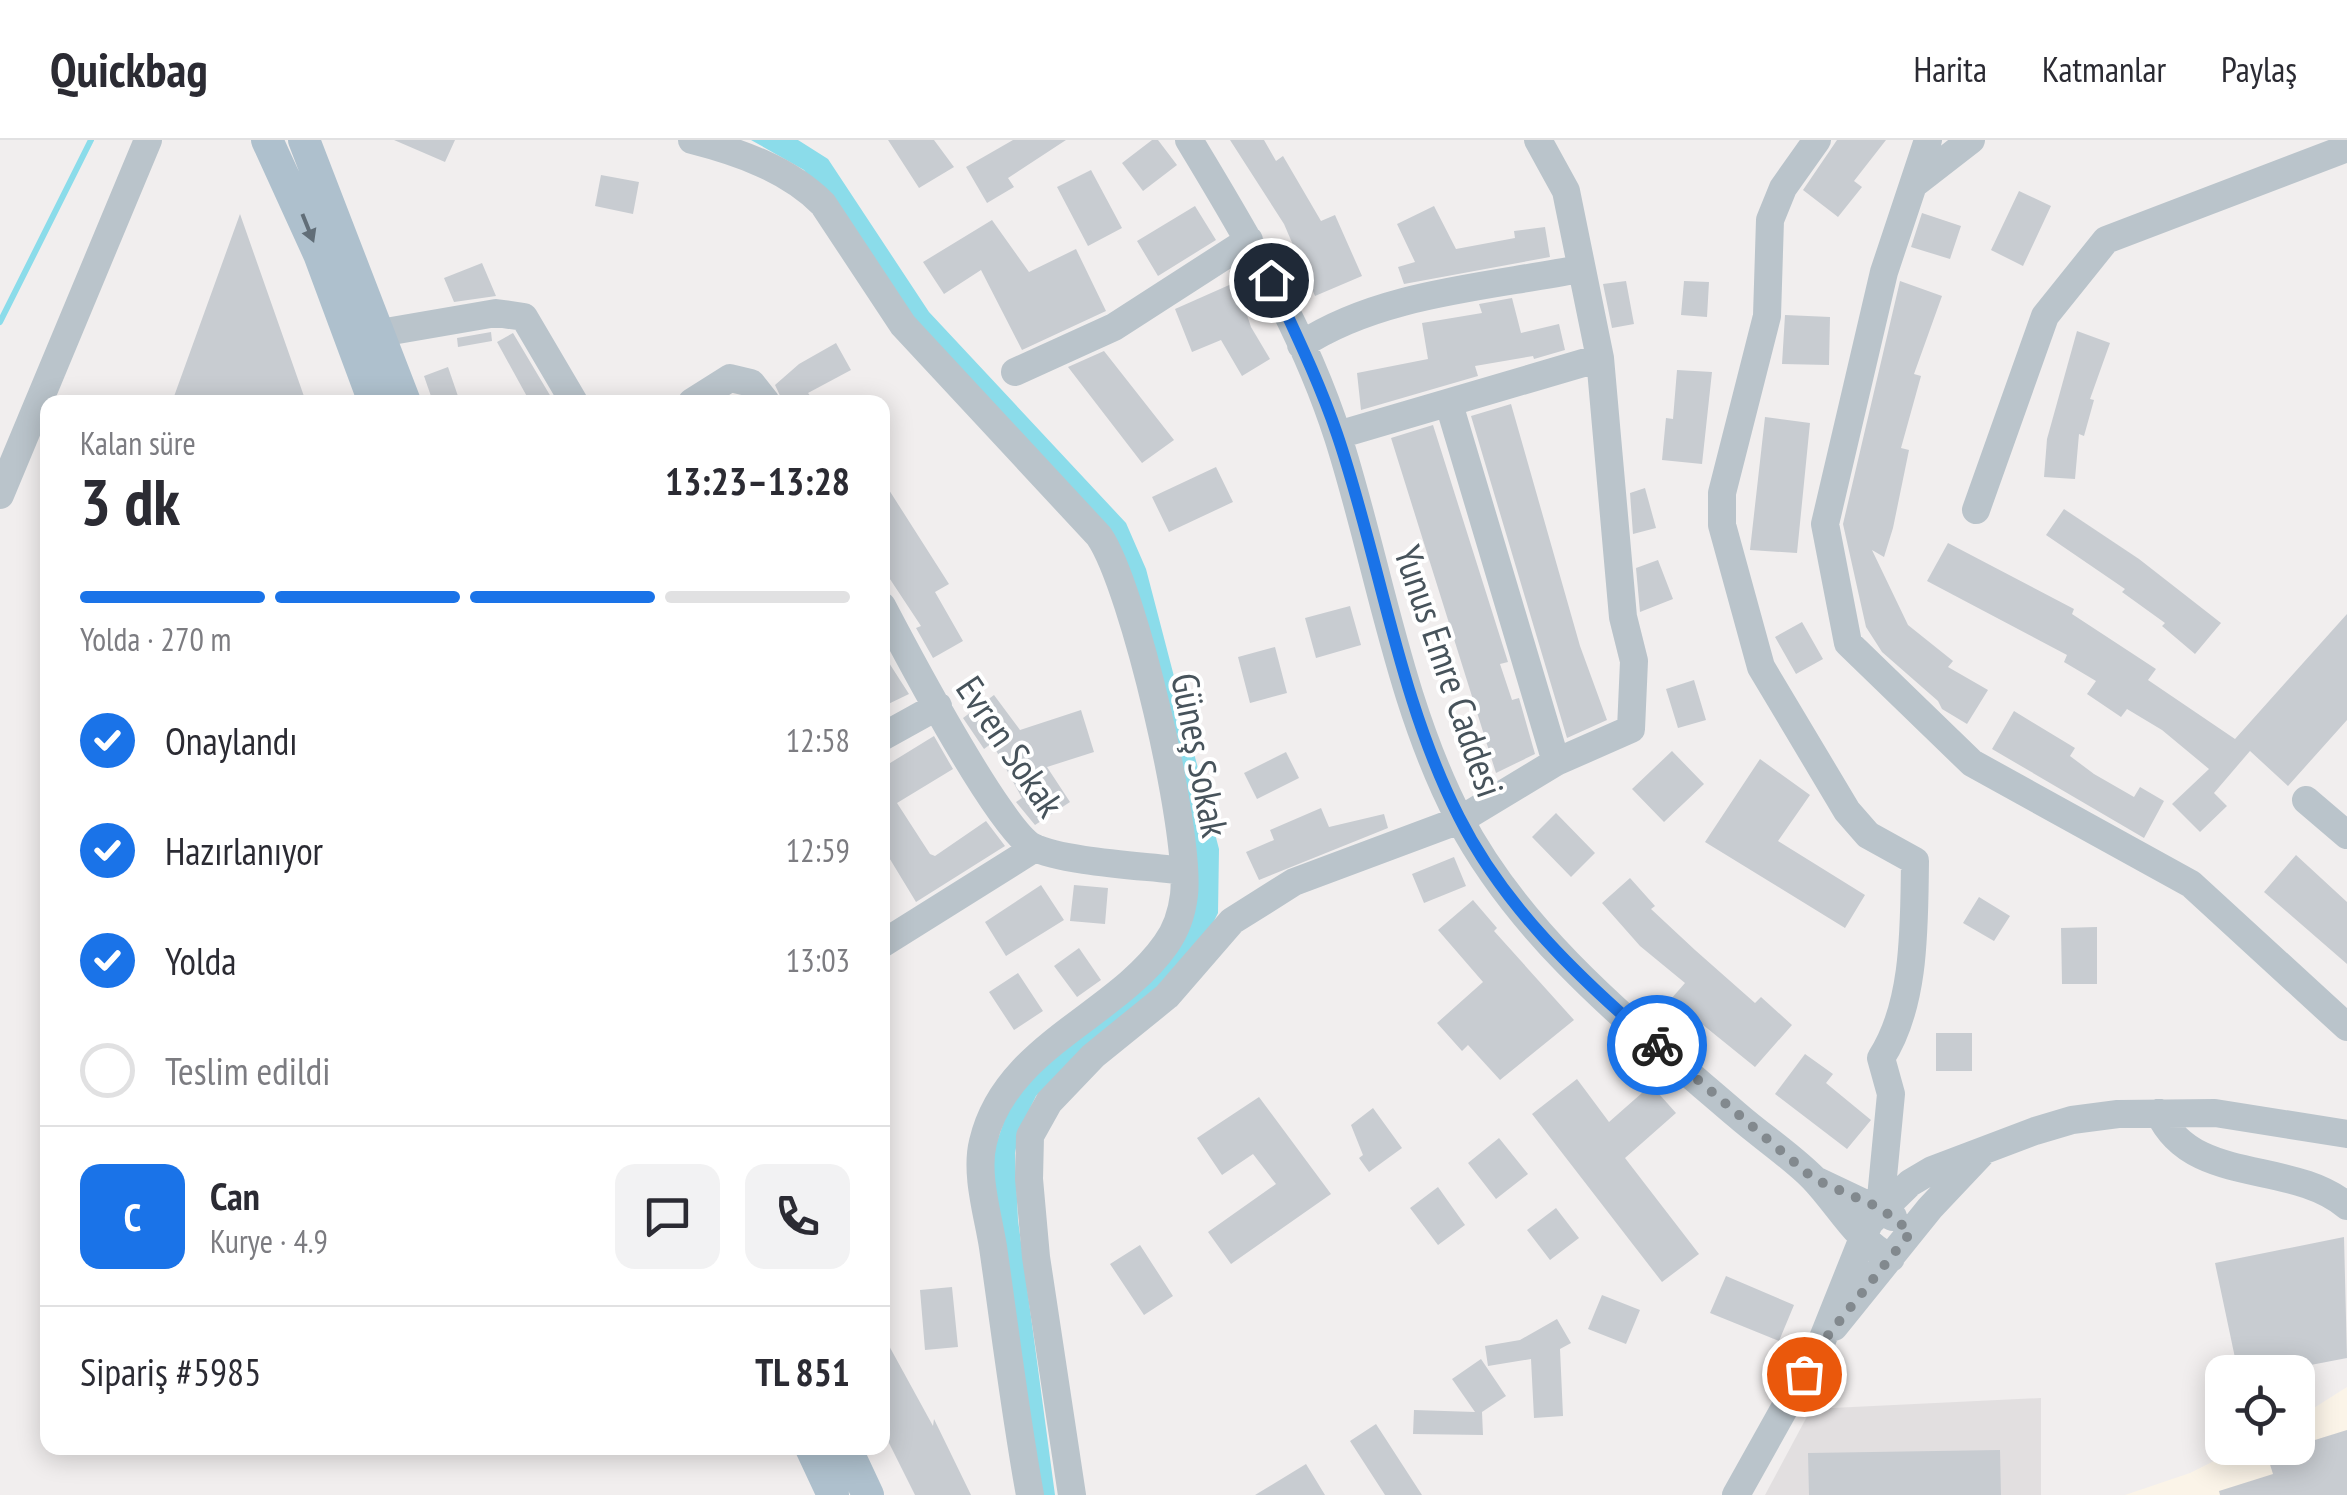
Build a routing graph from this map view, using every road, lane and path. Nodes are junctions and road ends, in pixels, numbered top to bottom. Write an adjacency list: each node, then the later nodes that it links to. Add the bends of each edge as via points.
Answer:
1 (148, 140): 18 (street)
2 (267, 140): 19 (main road, one-way to 19)
3 (304, 140): 14 (main road)
4 (692, 140): 37 (street, Güneş Sokak, via 766,165 808,190 902,326 1111,554 1141,645)
5 (1188, 140): 12 (street, Yunus Emre Caddesi)
6 (1538, 140): 13 (street, via 1566,191)
7 (1816, 140): 45 (street, via 1782,188 1770,220 1767,316 1722,493 1722,525 1761,667 1848,811 1868,835 1916,861 1899,1029 1881,1058 1891,1094)
8 (1928, 140): 11 (street)
9 (1971, 140): 11 (street)
10 (2347, 148): 28 (street, via 2106,240 2045,316)
11 (1913, 185): 39 (street, via 1884,272 1824,524 1848,642 1972,763 2191,884)
12 (1249, 240): 15 (street, Yunus Emre Caddesi); 17 (street, via 1114,327)
13 (1579, 269): 15 (street, via 1400,304 1331,325); 16 (street)
14 (380, 333): 20 (main road); 21 (street, via 512,313 534,328)
15 (1301, 345): 26 (street, Yunus Emre Caddesi)
16 (1600, 358): 25 (street); 32 (street, via 1622,617 1634,661 1631,729)
17 (1015, 372)
18 (41, 395)
19 (371, 395)
20 (402, 395)
21 (570, 395)
22 (703, 395): 23 (street, via 730,378 750,382)
23 (760, 395)
24 (40, 398): 27 (street)
25 (1449, 404): 26 (street); 32 (street)
26 (1338, 436): 34 (street, Yunus Emre Caddesi, via 1413,698)
27 (0, 494)
28 (1976, 510)
29 (890, 620): 30 (street, Evren Sokak)
30 (938, 706): 31 (street); 36 (street, Evren Sokak, via 1011,826)
31 (890, 733)
32 (1556, 762): 34 (street)
33 (2306, 800): 35 (street)
34 (1460, 820): 43 (street, Yunus Emre Caddesi, via 1557,952); 55 (street, via 1294,882 1232,921 1167,996 1092,1056 1049,1102 1030,1136 1029,1179)
35 (2347, 835)
36 (1035, 848): 37 (street, Evren Sokak); 38 (street)
37 (1184, 871): 54 (street, Güneş Sokak, via 1182,909 1168,942 1142,972 1025,1068 982,1143)
38 (890, 939)
39 (2347, 1027)
40 (2160, 1113): 41 (street, via 2215,1113); 42 (street, via 2072,1120); 44 (street, via 2169,1135 2196,1156 2309,1185)
41 (2347, 1134)
42 (1986, 1148): 45 (street, via 1932,1170); 46 (street)
43 (1814, 1179): 45 (street, Yunus Emre Caddesi); 47 (street, Yunus Emre Caddesi)
44 (2347, 1206)
45 (1880, 1208): 46 (street, Yunus Emre Caddesi); 47 (street)
46 (1911, 1232): 48 (street)
47 (1862, 1238): 48 (street, Yunus Emre Caddesi); 49 (street)
48 (1891, 1258): 49 (street)
49 (1821, 1344): 56 (street)
50 (813, 1455): 52 (main road)
51 (849, 1455): 53 (main road)
52 (833, 1495)
53 (868, 1495)
54 (1030, 1495)
55 (1072, 1495)
56 (1736, 1495)

